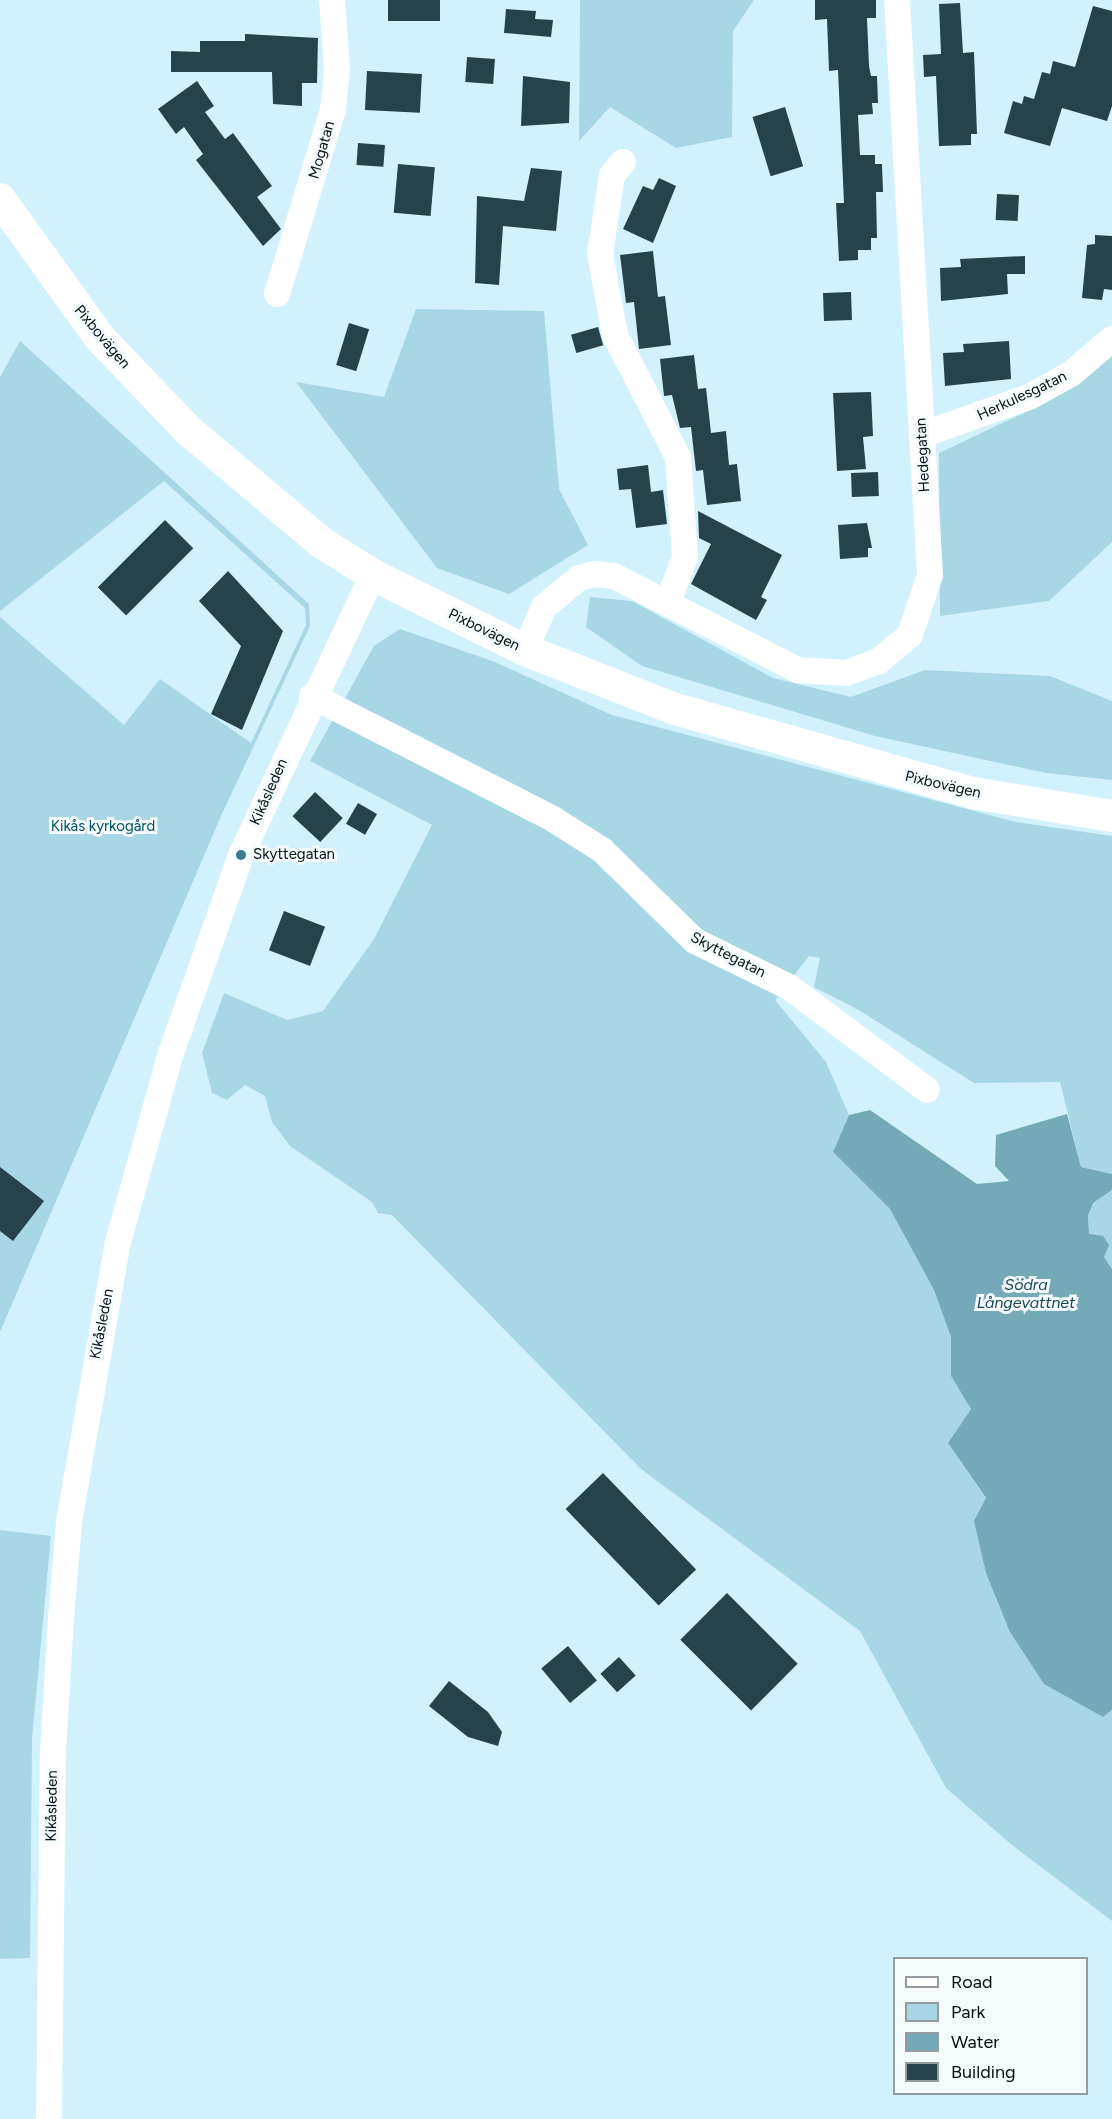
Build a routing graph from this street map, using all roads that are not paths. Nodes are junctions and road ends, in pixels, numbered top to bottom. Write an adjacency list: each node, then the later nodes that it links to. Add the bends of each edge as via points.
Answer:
1 (332, 0): 5 (street, Mogatan, via 337,69 333,110)
2 (897, 0): 7 (street, Hedegatan)
3 (622, 162): 9 (street, via 612,175 600,254 615,335 678,457 685,557)
4 (0, 199): 8 (street, Pixbovägen, via 100,338 189,431 313,536)
5 (277, 294)
6 (1112, 339): 7 (street, Herkulesgatan, via 1071,374 1029,397)
7 (922, 435): 9 (street, Hedegatan, via 930,575 910,635 879,661 826,675 798,670)
8 (373, 575): 10 (street, Pixbovägen); 11 (street, Kikåsleden)
9 (668, 602): 10 (street, Hedegatan, via 614,576 579,578 544,607)
10 (525, 650): 12 (street, Pixbovägen, via 672,708 874,769 973,793)
11 (312, 696): 13 (street, Skyttegatan, via 583,837 602,850 695,941 789,987); 14 (street, Kikåsleden, via 241,855 178,1032 123,1223 99,1339 69,1522 60,1629 53,1752)
12 (1112, 816)
13 (927, 1090)
14 (49, 2119)

